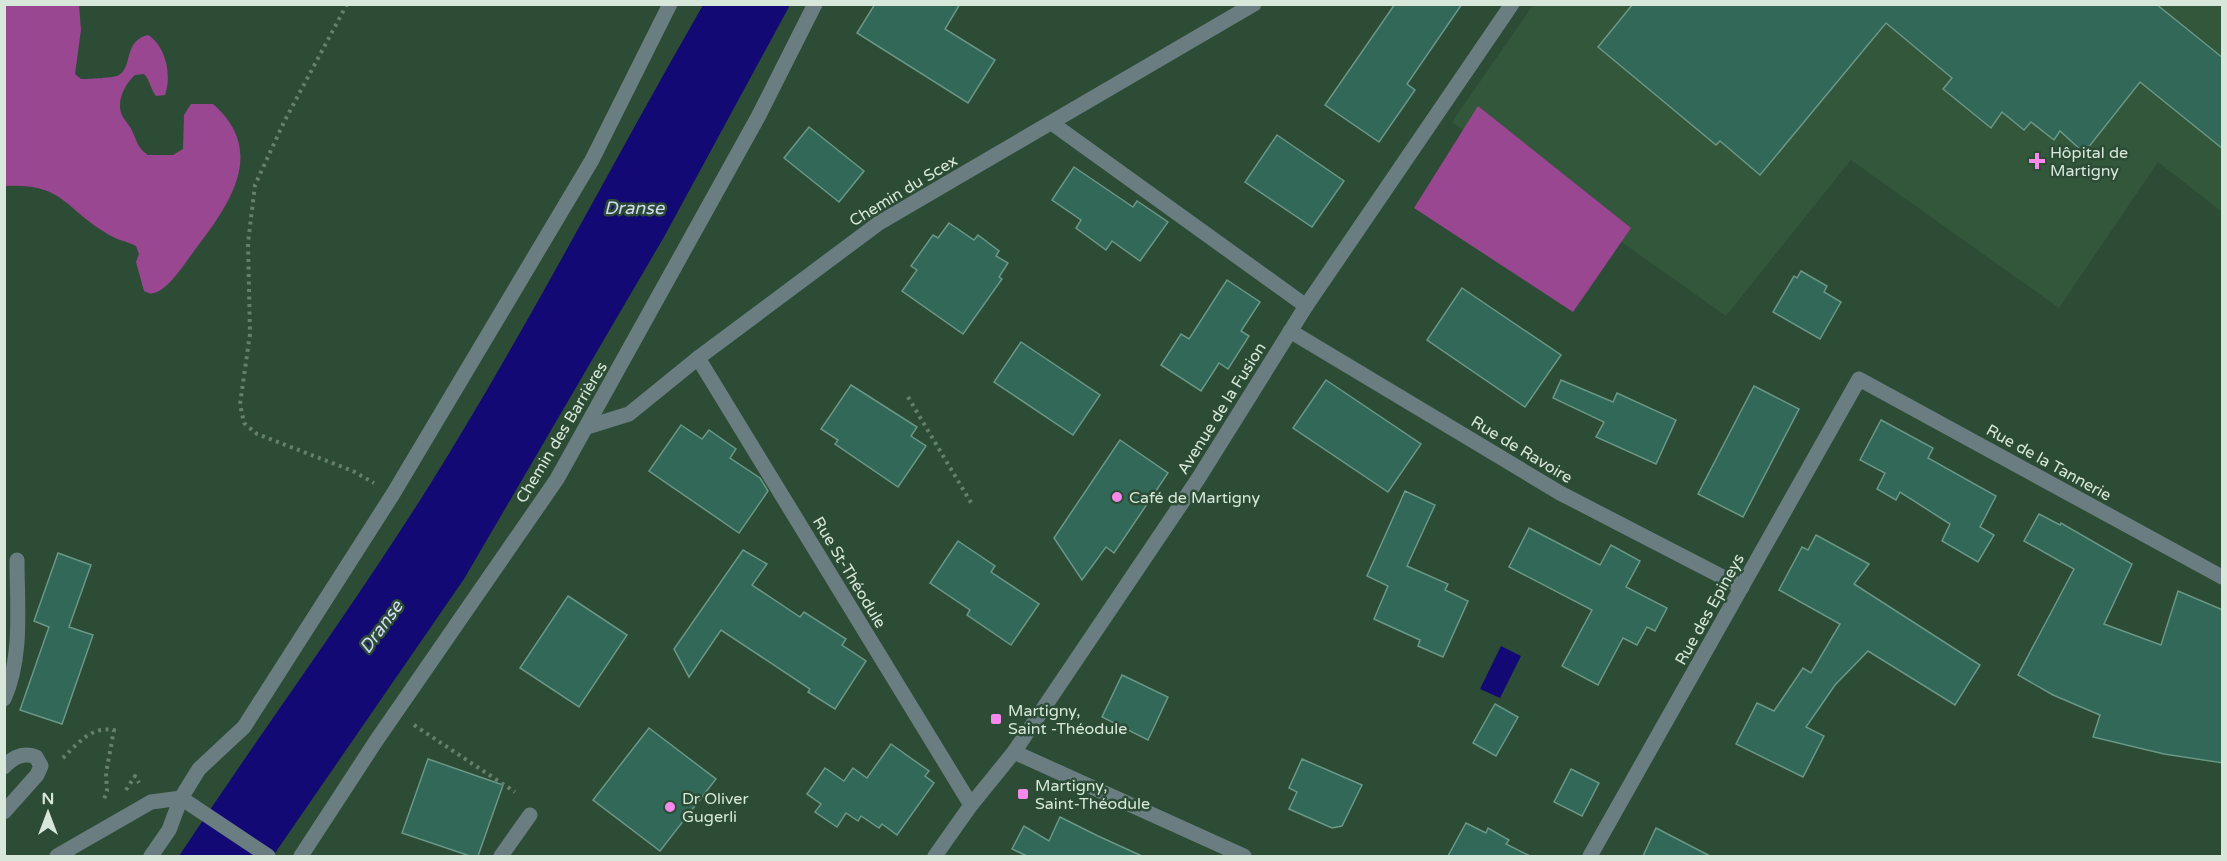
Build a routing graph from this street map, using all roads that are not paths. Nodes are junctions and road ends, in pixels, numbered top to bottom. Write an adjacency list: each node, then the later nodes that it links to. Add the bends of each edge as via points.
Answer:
1 (670, 4): 17 (street, via 592,160 393,494 244,727 200,770)
2 (815, 4): 10 (street, Chemin des Barrières, via 758,117)
3 (1254, 4): 5 (street, Chemin du Scex)
4 (1512, 4): 6 (street, Avenue de la Fusion)
5 (1053, 124): 6 (street); 8 (street, Chemin du Scex, via 879,223)
6 (1306, 306): 7 (street, Avenue de la Fusion)
7 (1290, 331): 13 (street, Rue de Ravoire, via 1560,493); 15 (street, Avenue de la Fusion, via 1198,479)
8 (698, 358): 10 (street, Chemin du Scex, via 629,414); 18 (street, Rue St-Théodule)
9 (1859, 379): 12 (street, Rue de la Tannerie); 13 (street, Rue des Epineys)
10 (587, 427): 24 (street, Chemin des Barrières, via 557,479)
11 (17, 560): 14 (street, via 16,651)
12 (2223, 577)
13 (1742, 587): 28 (street, Rue des Epineys)
14 (4, 699)
15 (1014, 752): 18 (street, Avenue de la Fusion); 27 (street)
16 (4, 767): 19 (street, via 25,754 36,757 41,766)
17 (181, 798): 21 (street, via 151,802); 22 (street, via 169,830); 23 (street)
18 (971, 805): 26 (street, Avenue de la Fusion)
19 (4, 812)
20 (530, 815): 25 (street)
21 (57, 856)
22 (151, 856)
23 (268, 856)
24 (301, 856)
25 (501, 856)
26 (935, 856)
27 (1244, 856)
28 (1590, 856)

